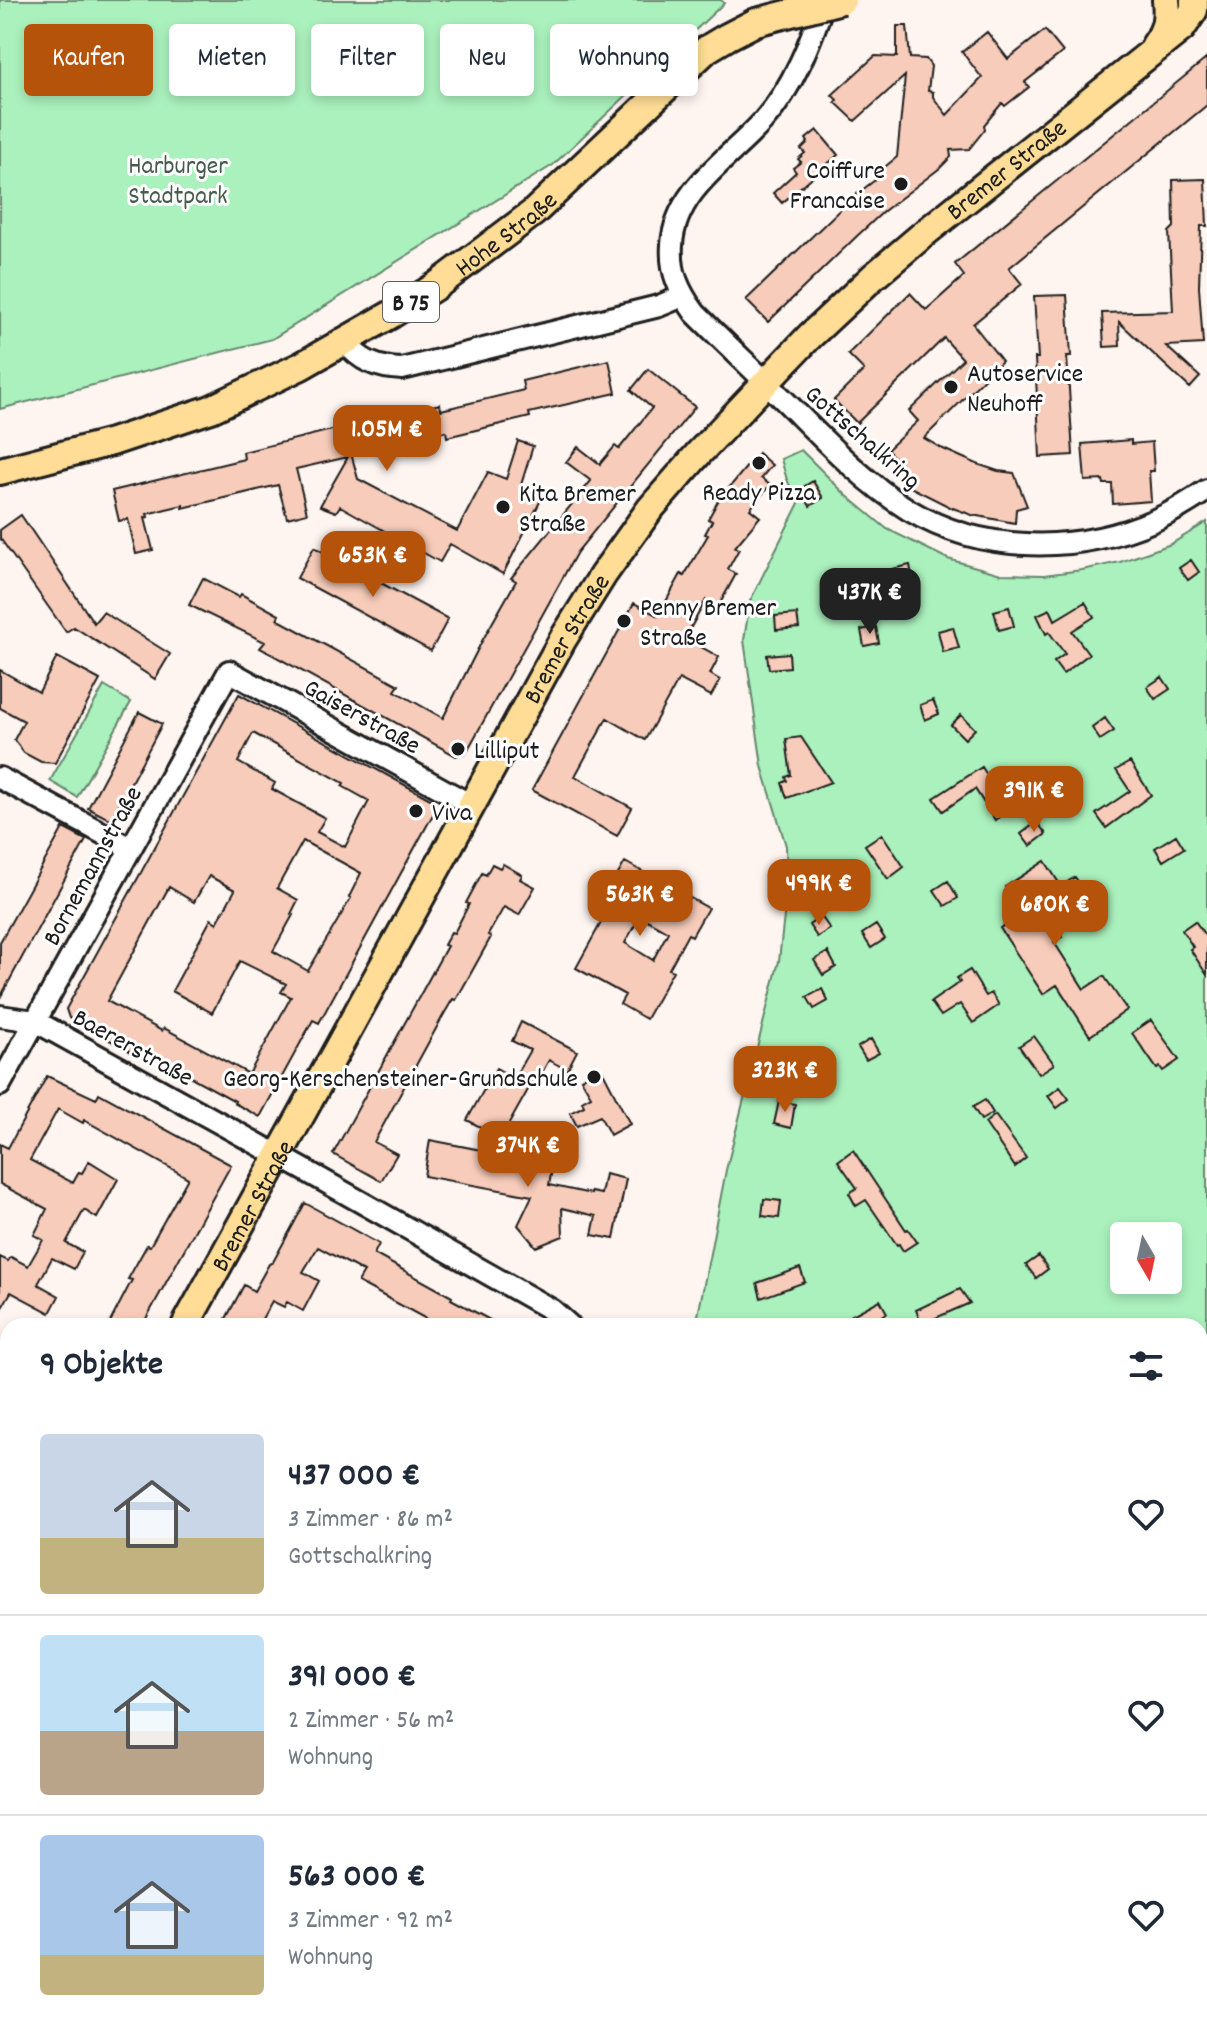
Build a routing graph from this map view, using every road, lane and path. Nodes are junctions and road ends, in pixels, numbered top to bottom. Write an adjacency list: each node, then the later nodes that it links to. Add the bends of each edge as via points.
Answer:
1 (825, 0): 6 (street, via 780,98 679,212 671,259)
2 (842, 0): 7 (main road, Hohe Straße / B 75, bridge, via 756,22 707,49 533,213 436,286)
3 (1166, 0): 5 (main road, Bremer Straße, via 1165,28)
4 (1194, 0): 5 (main road, Bremer Straße, via 1182,28)
5 (1150, 52): 8 (main road, Bremer Straße, via 905,250)
6 (683, 296): 7 (street, via 402,369 376,366); 8 (street, Gottschalkring)
7 (345, 342): 9 (main road, Hohe Straße / B 75, via 211,409)
8 (765, 382): 10 (street, Gottschalkring, via 828,445 908,509 981,538 1034,544 1123,532); 13 (main road, Bremer Straße, via 679,475 621,550 563,639)
9 (0, 471)
10 (1207, 490)
11 (229, 671): 13 (street, Gaiserstraße); 14 (street, Bornemannstraße)
12 (0, 778): 14 (street)
13 (471, 805): 18 (main road, Bremer Straße)
14 (130, 848): 16 (street, Bornemannstraße)
15 (0, 1016): 16 (street, Baererstraße)
16 (35, 1021): 17 (street, Bornemannstraße); 18 (street, Baererstraße)
17 (0, 1085)
18 (278, 1155): 19 (main road, Bremer Straße); 20 (street, Baererstraße)
19 (189, 1318)
20 (561, 1318)

